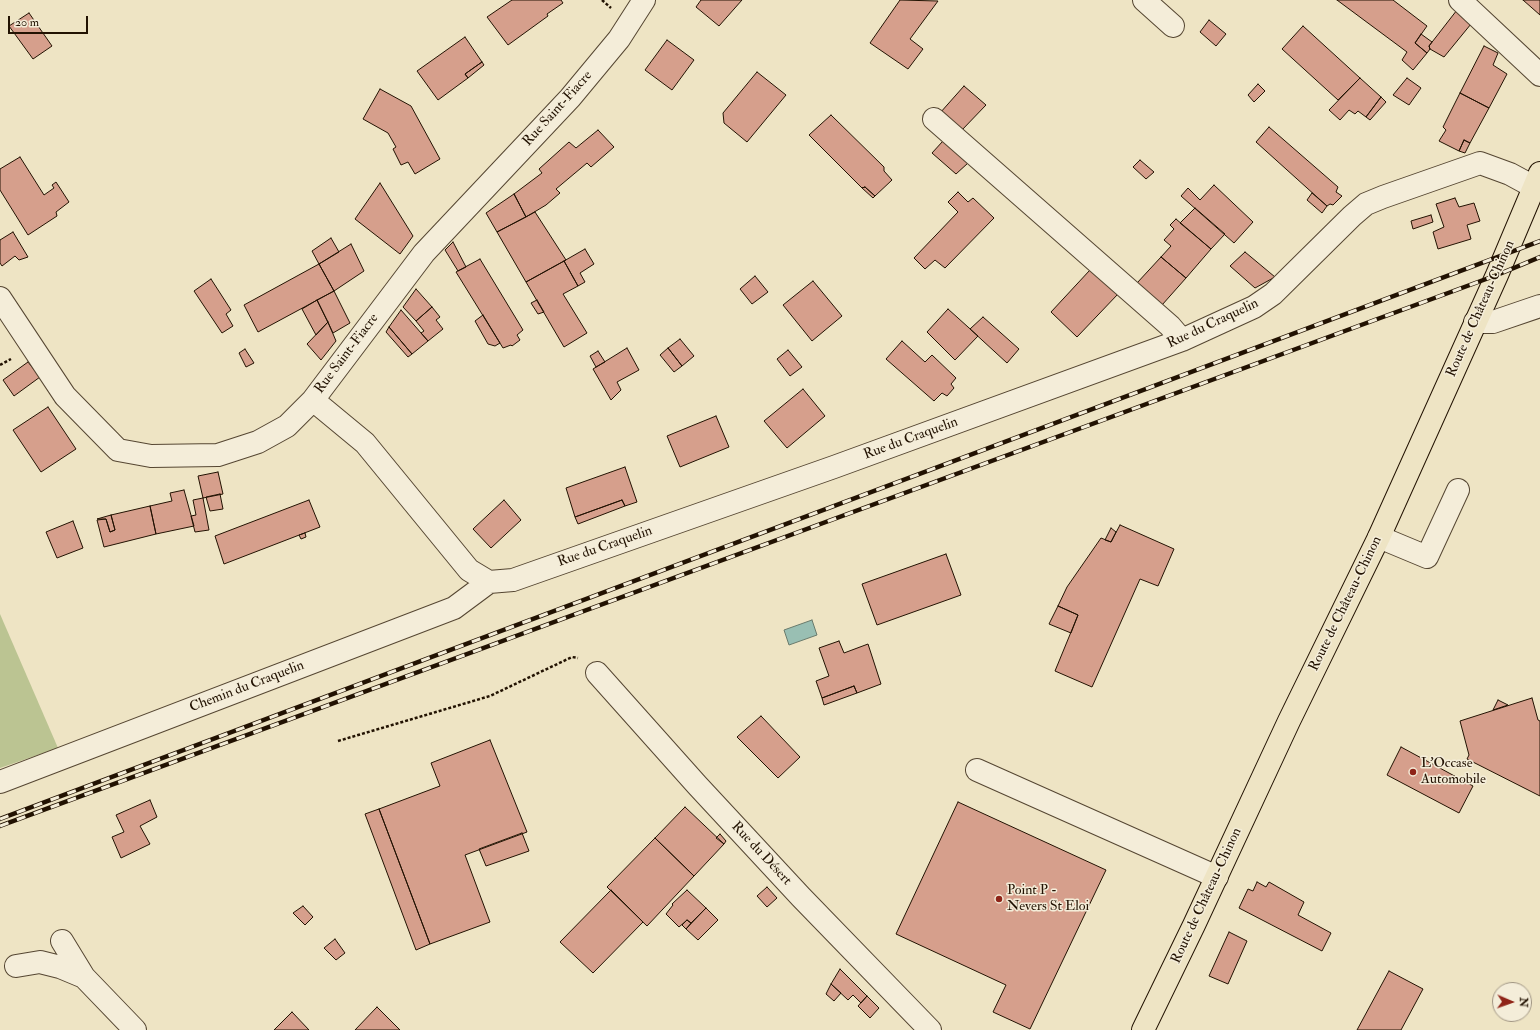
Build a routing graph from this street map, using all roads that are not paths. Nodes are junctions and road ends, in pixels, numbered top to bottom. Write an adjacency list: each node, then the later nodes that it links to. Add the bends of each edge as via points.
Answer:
1 (644, 0): 12 (street, Rue Saint-Fiacre, via 619,39 570,98 424,253)
2 (1144, 0): 4 (street)
3 (1460, 0): 5 (street)
4 (1173, 26)
5 (1540, 75)
6 (934, 120): 11 (street, via 1170,326)
7 (1537, 180): 10 (main road, Route de Château-Chinon); 11 (street, Rue du Craquelin, via 1480,163 1366,204 1273,294 1254,307)
8 (0, 298): 12 (street, Rue Saint-Fiacre, via 65,396 118,450 151,456 218,455 258,442 287,426)
9 (1540, 306): 10 (street, via 1493,322)
10 (1475, 322): 14 (main road, Route de Château-Chinon)
11 (1182, 340): 15 (street, Rue du Craquelin, via 834,467 513,580)
12 (313, 400): 15 (street, via 365,444 470,570)
13 (1458, 490): 14 (street, via 1427,558)
14 (1378, 537): 19 (main road, Route de Château-Chinon)
15 (490, 582): 18 (street, Chemin du Craquelin, via 454,608)
16 (597, 673): 24 (street, Rue du Désert, via 697,785)
17 (977, 770): 19 (street)
18 (0, 782)
19 (1217, 877): 25 (main road, Route de Château-Chinon)
20 (62, 941): 22 (street)
21 (16, 966): 22 (street, via 40,962)
22 (84, 977): 23 (street)
23 (135, 1030)
24 (930, 1030)
25 (1143, 1030)

